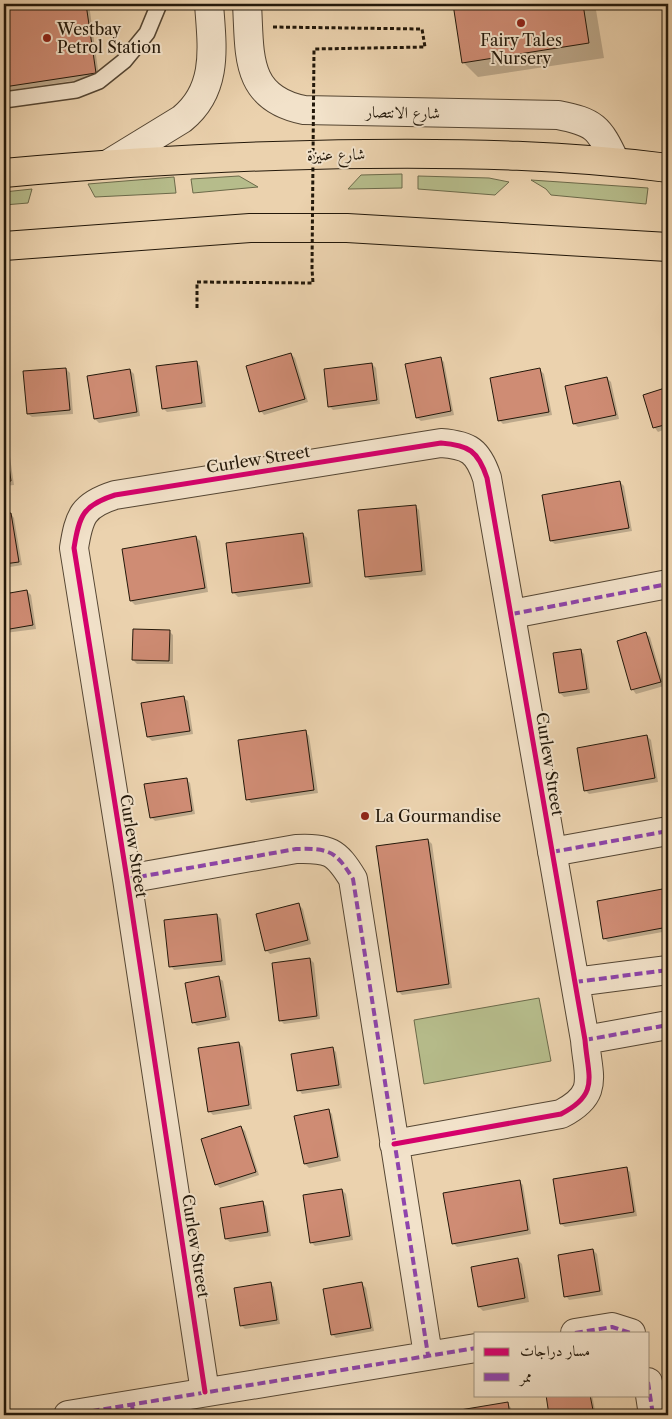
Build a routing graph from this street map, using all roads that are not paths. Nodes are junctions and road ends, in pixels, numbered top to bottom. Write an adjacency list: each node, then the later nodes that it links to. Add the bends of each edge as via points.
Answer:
1 (159, 4): 4 (lane, via 147,34 124,61 99,81 76,90)
2 (209, 4): 6 (street, via 212,60 202,97 182,119)
3 (247, 4): 5 (street, شارع الانتصار, via 250,59 257,80 268,95 285,106 304,110 558,115 594,126 606,141)
4 (4, 100)
5 (615, 161): 6 (highway, شارع عنيزة, via 463,153 243,156); 7 (highway, شارع عنيزة)
6 (110, 163): 8 (highway, شارع عنيزة)
7 (668, 168)
8 (4, 173)
9 (4, 246): 10 (highway, via 250,228 347,228)
10 (668, 248)
11 (668, 584): 12 (street)
12 (512, 614): 14 (street, Curlew Street); 15 (street, Curlew Street, via 487,478 482,462 472,450 459,444 441,443 97,500 85,510 77,525 74,548)
13 (668, 831): 14 (street)
14 (552, 852): 17 (street, Curlew Street)
15 (127, 879): 20 (street, via 296,848 332,852 353,879); 25 (street, Curlew Street)
16 (668, 970): 17 (street)
17 (575, 982): 19 (street, Curlew Street)
18 (668, 1024): 19 (street)
19 (585, 1040): 20 (street, Curlew Street, via 589,1088 578,1106 561,1114)
20 (394, 1144): 24 (street)
21 (581, 1332): 22 (street, via 612,1327)
22 (628, 1332)
23 (474, 1348): 24 (street)
24 (428, 1355): 25 (street)
25 (205, 1392): 27 (street)
26 (650, 1395): 29 (street)
27 (132, 1409): 28 (street)
28 (68, 1415)
29 (653, 1415)

